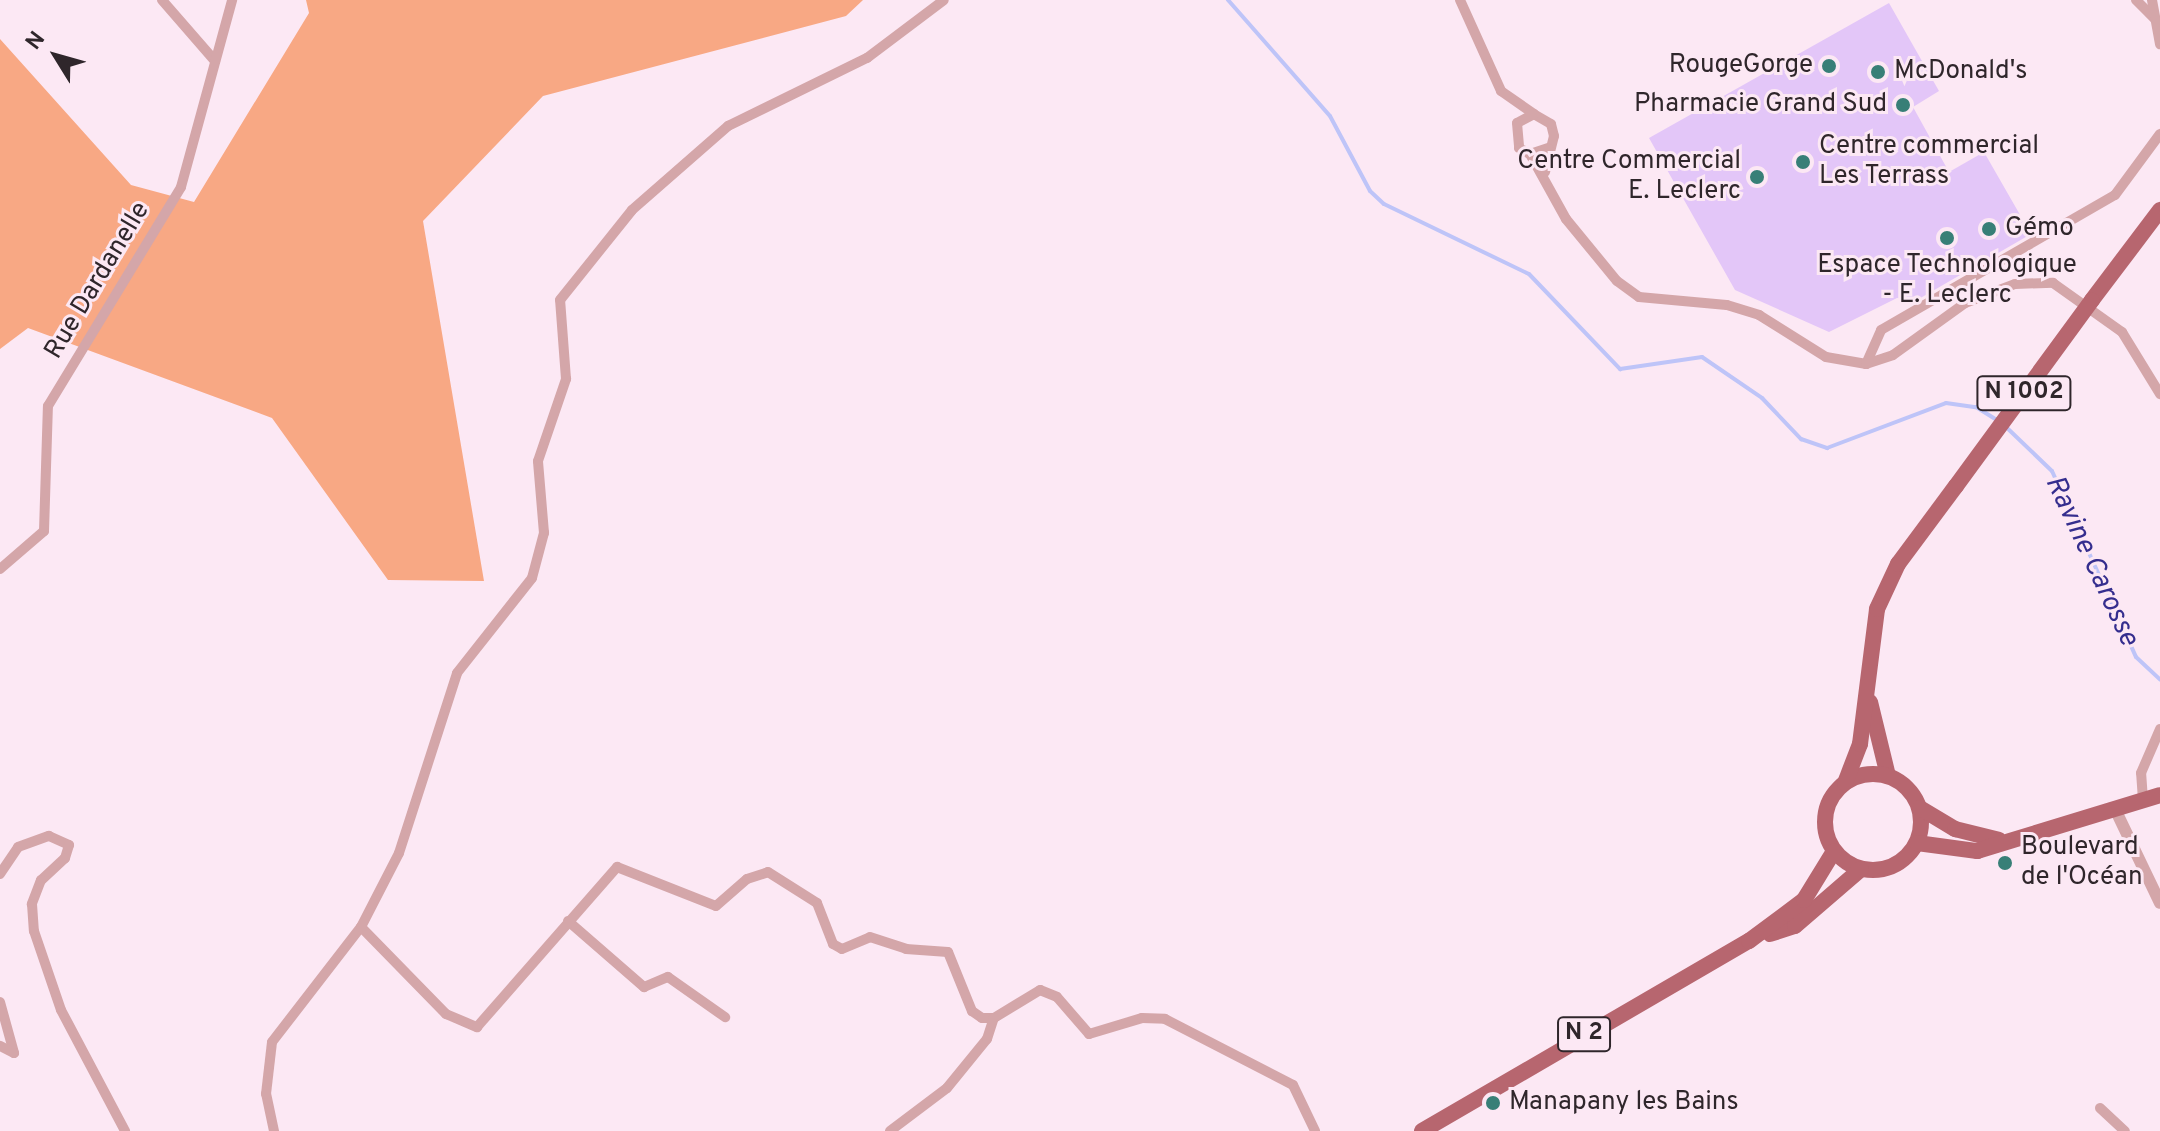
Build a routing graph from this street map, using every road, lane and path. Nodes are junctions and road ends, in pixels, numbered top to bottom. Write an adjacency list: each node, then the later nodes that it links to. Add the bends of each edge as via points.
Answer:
1 (162, 0): 9 (street)
2 (232, 0): 9 (street, Rue Dardanelle)
3 (944, 0): 36 (street, via 867,58 728,126 632,210 560,300 566,379 538,461 544,533 532,578 457,673 399,853)
4 (1460, 0): 10 (street, via 1491,76)
5 (2136, 0): 7 (street)
6 (2152, 0): 7 (street)
7 (2156, 19): 8 (street)
8 (2160, 44)
9 (215, 61): 20 (street, Rue Dardanelle, via 181,187 48,406 44,531)
10 (1508, 99): 11 (street); 12 (street)
11 (1534, 114): 12 (street); 14 (street, via 1551,124)
12 (1514, 129): 15 (street, via 1515,142)
13 (2160, 134): 18 (street, via 2115,195 1881,330)
14 (1548, 148): 15 (street); 16 (street)
15 (1530, 154): 16 (street)
16 (1545, 172): 18 (street, via 1566,219 1617,281 1639,297 1727,305 1759,315 1826,357)
17 (2160, 210): 21 (main road, N 1002, bridge, via 1888,583)
18 (1866, 364): 19 (street, via 1893,355 1944,313 2036,280 2053,283 2122,332)
19 (2160, 394)
20 (0, 569)
21 (1867, 657): 23 (main road, N 1002, via 1878,750); 24 (main road, N 1002, via 1860,744)
22 (2160, 729): 26 (street, via 2141,773)
23 (1888, 776): 24 (main road, via 1866,774); 27 (main road, via 1909,789)
24 (1845, 783): 31 (main road, via 1831,799 1825,820)
25 (2160, 795): 26 (main road)
26 (2143, 800): 28 (main road)
27 (1920, 808): 29 (main road, via 1981,839); 30 (main road)
28 (2115, 809): 29 (main road); 34 (street)
29 (2016, 842): 30 (main road, via 1977,851)
30 (1917, 843): 32 (main road, via 1893,866)
31 (1834, 851): 32 (main road); 37 (main road, N 2, via 1804,900)
32 (1861, 869): 37 (main road, N 2, via 1795,926)
33 (0, 874): 43 (street, via 18,847 49,836 69,845 65,858 41,880 32,904 34,931 61,1010)
34 (2160, 903)
35 (568, 921): 36 (street, via 477,1027 446,1014); 39 (street, via 644,987 668,977); 40 (street, via 617,867 716,906 747,879 768,872 817,903 833,944 842,949 870,937 906,949 948,952 972,1011)
36 (361, 927): 44 (street, via 272,1042 266,1094)
37 (1749, 941): 47 (main road, N 2, via 1673,980)
38 (0, 1002): 41 (street, via 14,1053)
39 (725, 1017)
40 (994, 1018): 45 (street, via 987,1039 947,1088); 46 (street, via 1040,990 1057,997 1089,1034 1142,1018 1165,1019 1293,1085)
41 (0, 1046)
42 (2100, 1108): 48 (street)
43 (125, 1131)
44 (274, 1131)
45 (890, 1131)
46 (1315, 1131)
47 (1422, 1131)
48 (2125, 1131)

